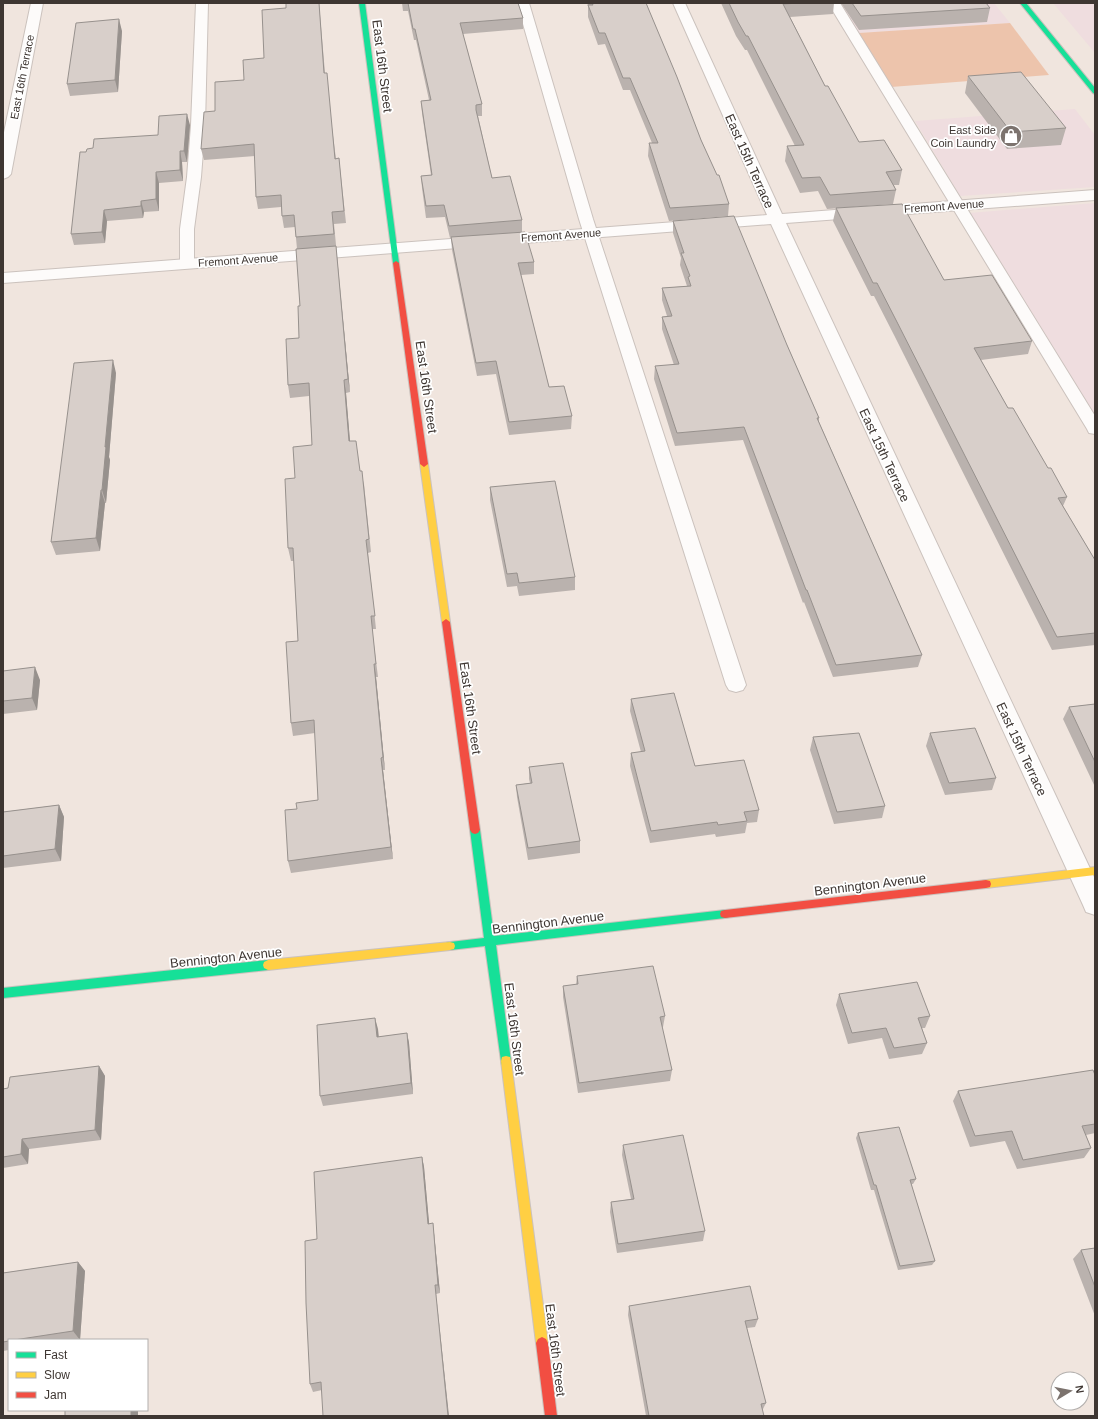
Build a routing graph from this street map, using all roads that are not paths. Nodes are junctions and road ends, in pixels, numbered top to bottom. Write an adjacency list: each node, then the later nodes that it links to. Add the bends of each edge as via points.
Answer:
1 (37, 3): 9 (street, East 16th Terrace)
2 (202, 3): 15 (lane, via 198,125 187,229)
3 (362, 3): 14 (street, East 16th Street)
4 (523, 3): 13 (lane)
5 (679, 3): 12 (street, East 15th Terrace)
6 (834, 3): 11 (lane)
7 (1023, 3): 8 (street)
8 (1095, 92)
9 (3, 174)
10 (1095, 195): 11 (street, Fremont Avenue)
11 (958, 205): 12 (street, Fremont Avenue); 17 (lane)
12 (776, 219): 13 (street, Fremont Avenue); 19 (street, East 15th Terrace)
13 (590, 233): 14 (street, Fremont Avenue); 18 (lane)
14 (394, 248): 15 (street, Fremont Avenue); 21 (street, East 16th Street)
15 (187, 264): 16 (street, Fremont Avenue)
16 (3, 278)
17 (1095, 429)
18 (736, 685)
19 (1088, 872): 20 (street, East 15th Terrace); 21 (street, Bennington Avenue)
20 (1095, 905)
21 (490, 941): 22 (street, Bennington Avenue); 23 (street, East 16th Street)
22 (3, 994)
23 (551, 1416)

